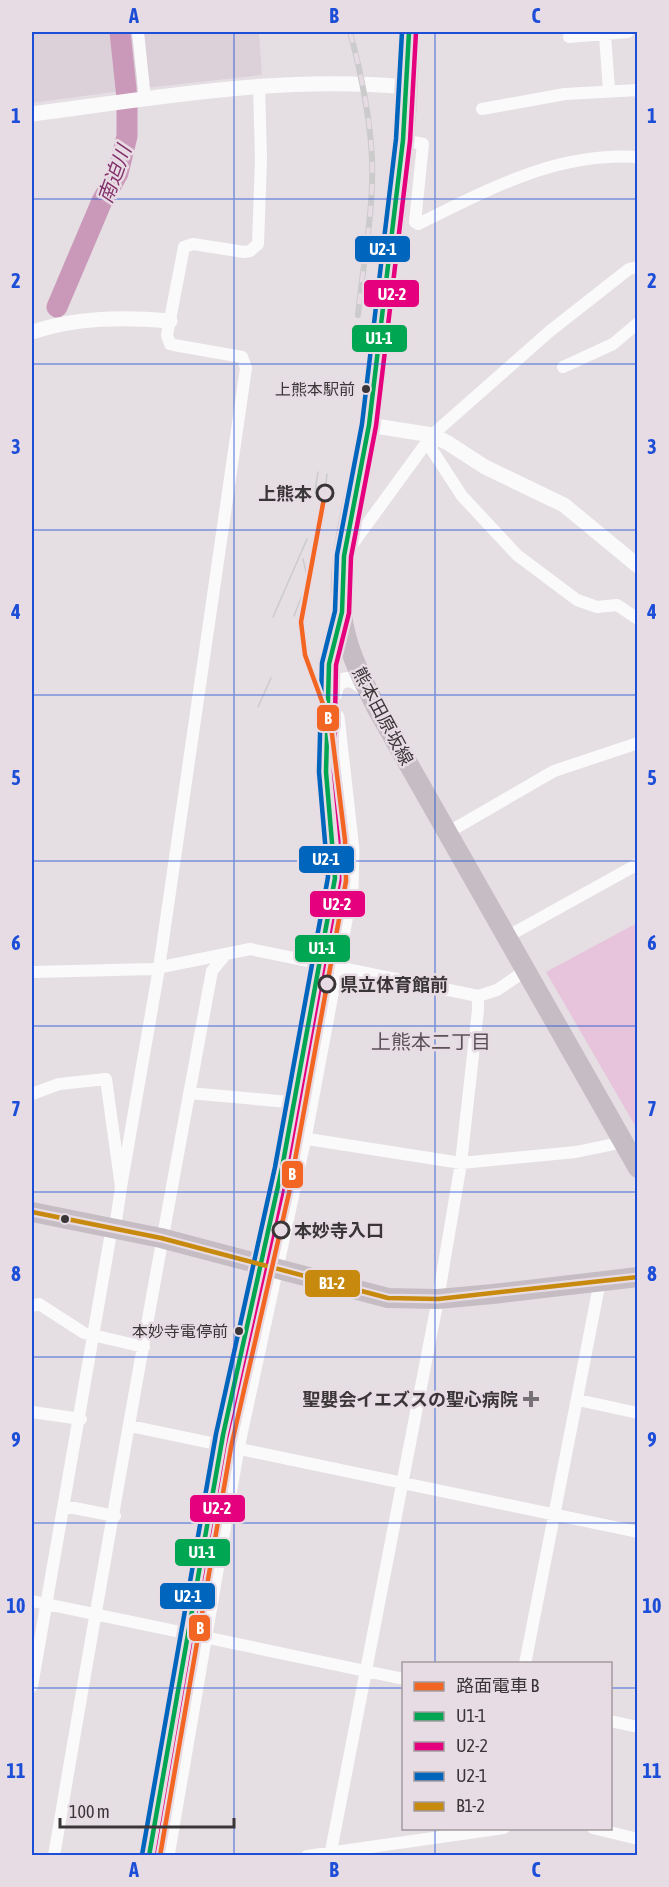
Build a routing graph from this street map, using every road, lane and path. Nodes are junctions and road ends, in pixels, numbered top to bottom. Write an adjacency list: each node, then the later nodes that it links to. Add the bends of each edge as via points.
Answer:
1 (138, 32): 10 (street)
2 (409, 32): 7 (main road, 熊本田原坂線)
3 (628, 32): 4 (street)
4 (605, 35): 5 (street); 8 (street)
5 (569, 37)
6 (259, 85): 7 (street); 10 (street); 16 (street, via 258,244 244,252 193,244 184,247)
7 (406, 87): 13 (main road, 熊本田原坂線)
8 (609, 90): 9 (street); 11 (street)
9 (638, 90)
10 (141, 100): 12 (street)
11 (482, 109)
12 (32, 114)
13 (403, 140): 14 (street, via 423,144 417,224 476,194 553,166 605,155); 20 (main road, 熊本田原坂線)
14 (638, 157)
15 (638, 267): 21 (street, via 629,269 550,331)
16 (170, 321): 18 (street, via 106,318 72,321); 36 (street, via 170,344 235,354 242,357 246,368)
17 (638, 323): 19 (street, via 613,344)
18 (32, 332)
19 (563, 367)
20 (369, 425): 21 (street); 22 (main road, 熊本田原坂線)
21 (432, 435): 22 (street); 23 (street, via 485,467 564,505); 25 (street, via 432,450 462,496 517,555 577,600 597,607 617,605)
22 (344, 556): 24 (main road, 熊本田原坂線)
23 (638, 566)
24 (342, 612): 26 (street); 27 (main road, 熊本田原坂線, via 349,648)
25 (638, 619)
26 (329, 664): 28 (street); 34 (street, via 326,772 336,867)
27 (369, 693): 28 (street, via 349,679 340,681); 30 (main road, 熊本田原坂線)
28 (334, 695): 35 (street, via 353,868)
29 (638, 743): 30 (street, via 554,771)
30 (447, 833): 32 (main road, 熊本田原坂線)
31 (638, 864): 32 (street)
32 (508, 936): 37 (main road, 熊本田原坂線)
33 (225, 955): 34 (street, via 250,949); 36 (street); 40 (street, via 212,971)
34 (320, 962): 35 (street); 42 (street)
35 (337, 966): 39 (street); 43 (street)
36 (159, 968): 38 (street); 49 (street)
37 (525, 971): 39 (street, via 497,990); 46 (main road, 熊本田原坂線)
38 (32, 972)
39 (478, 996): 47 (street)
40 (189, 1093): 42 (street); 52 (street)
41 (32, 1094): 49 (street, via 58,1084 106,1078)
42 (294, 1102): 43 (street); 44 (street)
43 (311, 1104): 45 (street)
44 (288, 1136): 45 (street); 53 (street)
45 (304, 1138): 47 (street); 53 (street)
46 (624, 1142): 47 (street, via 576,1152); 48 (main road, 熊本田原坂線)
47 (461, 1162): 56 (street)
48 (638, 1167)
49 (121, 1188): 51 (street)
50 (32, 1212): 51 (main road)
51 (114, 1227): 52 (main road); 58 (street)
52 (161, 1238): 53 (main road); 59 (street)
53 (269, 1267): 56 (main road, via 388,1298); 65 (street); 66 (street)
54 (638, 1277): 55 (main road)
55 (600, 1281): 56 (main road); 60 (street)
56 (438, 1299): 67 (street)
57 (32, 1306): 58 (street, via 39,1304)
58 (95, 1336): 59 (street); 63 (street)
59 (144, 1347): 64 (street)
60 (578, 1400): 62 (street); 69 (street)
61 (32, 1412): 63 (street)
62 (638, 1413)
63 (81, 1419): 68 (street)
64 (130, 1426): 65 (street); 70 (street)
65 (221, 1444): 66 (street); 75 (street)
66 (237, 1448): 67 (street); 76 (street)
67 (401, 1483): 69 (street); 78 (street)
68 (64, 1506): 70 (street); 73 (street)
69 (556, 1515): 71 (street); 77 (street)
70 (115, 1516): 74 (street)
71 (638, 1532)
72 (32, 1600): 73 (street)
73 (45, 1603): 74 (street); 80 (street)
74 (97, 1615): 75 (street); 87 (street)
75 (188, 1632): 76 (street); 88 (street)
76 (205, 1636): 78 (street); 89 (street)
77 (525, 1662)
78 (363, 1671): 79 (street); 86 (street)
79 (402, 1679)
80 (32, 1686)
81 (612, 1721): 82 (street)
82 (638, 1727)
83 (490, 1830): 86 (street)
84 (601, 1830): 85 (street)
85 (638, 1839)
86 (331, 1851): 90 (street)
87 (54, 1856)
88 (149, 1856)
89 (167, 1856)
90 (307, 1856)

